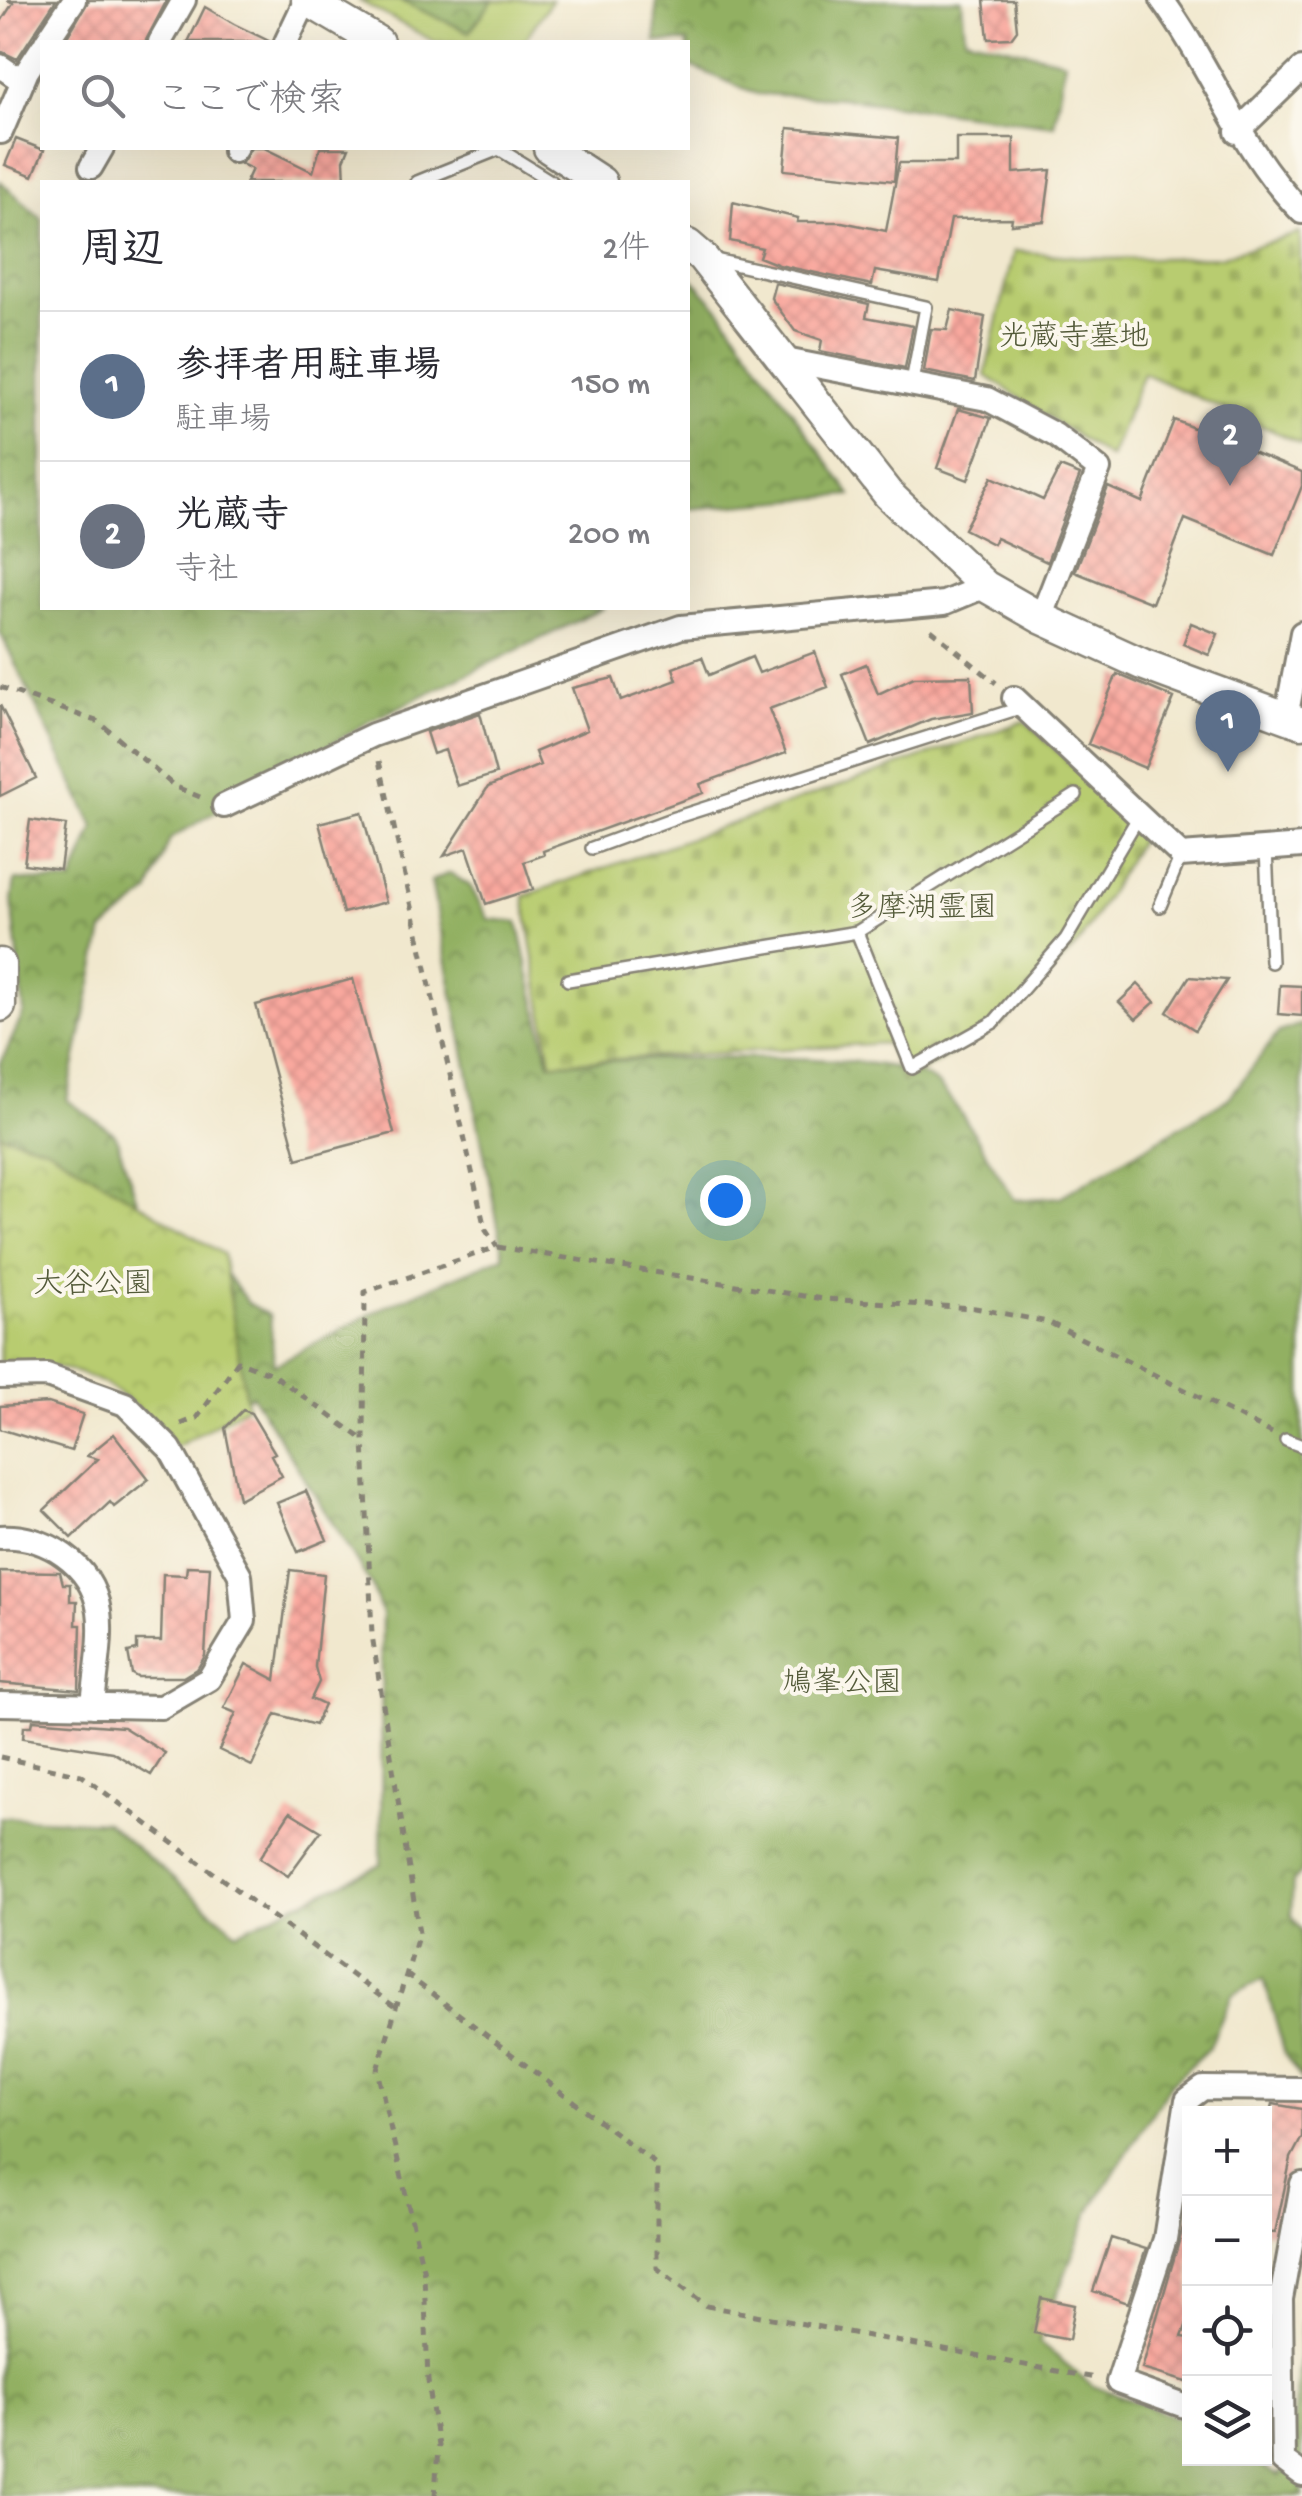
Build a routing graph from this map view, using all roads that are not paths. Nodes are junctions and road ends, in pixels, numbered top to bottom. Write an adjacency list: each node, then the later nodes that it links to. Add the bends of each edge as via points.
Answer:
1 (74, 0): 5 (street)
2 (184, 0): 6 (street)
3 (307, 0): 7 (street); 8 (street)
4 (1162, 0): 14 (street, via 1191,40)
5 (47, 40)
6 (161, 40)
7 (287, 40)
8 (375, 40)
9 (40, 52): 12 (street)
10 (0, 66): 12 (street)
11 (1302, 69): 14 (street)
12 (22, 81): 13 (street)
13 (0, 132)
14 (1237, 132): 21 (street)
15 (499, 150): 19 (lane)
16 (499, 150): 18 (lane)
17 (551, 150): 20 (street)
18 (422, 180)
19 (549, 180)
20 (598, 180)
21 (1302, 212)
22 (692, 253): 23 (street); 24 (lane, via 926,307)
23 (785, 360): 24 (street); 25 (street, via 888,494)
24 (912, 382): 26 (street, via 987,400 1099,469)
25 (985, 586): 26 (street); 31 (street, via 944,603 681,627 373,735)
26 (1041, 618): 29 (street)
27 (1302, 633): 29 (street)
28 (1018, 702): 32 (street); 34 (lane)
29 (1294, 721)
30 (1076, 795): 38 (lane)
31 (224, 806)
32 (1139, 816): 36 (street); 38 (lane, via 1066,939 994,1022 912,1068)
33 (1302, 846): 35 (street)
34 (592, 848)
35 (1266, 848): 36 (street); 39 (lane)
36 (1181, 854): 37 (lane)
37 (1160, 906)
38 (857, 932): 41 (lane)
39 (1271, 962)
40 (0, 964): 42 (street)
41 (568, 980)
42 (0, 1006)
43 (0, 1377): 48 (street, via 47,1376 125,1404 170,1449 240,1575 244,1620 209,1679 161,1707)
44 (1286, 1440): 45 (lane)
45 (1302, 1446)
46 (0, 1537): 48 (street, via 64,1553 87,1580 99,1611)
47 (0, 1704): 48 (street)
48 (93, 1706)
49 (1302, 2089): 51 (street, via 1203,2088 1187,2100 1165,2239 1118,2382)
50 (1302, 2184): 52 (street, via 1280,2298)
51 (1182, 2405)
52 (1274, 2455): 53 (street)
53 (1302, 2476)

